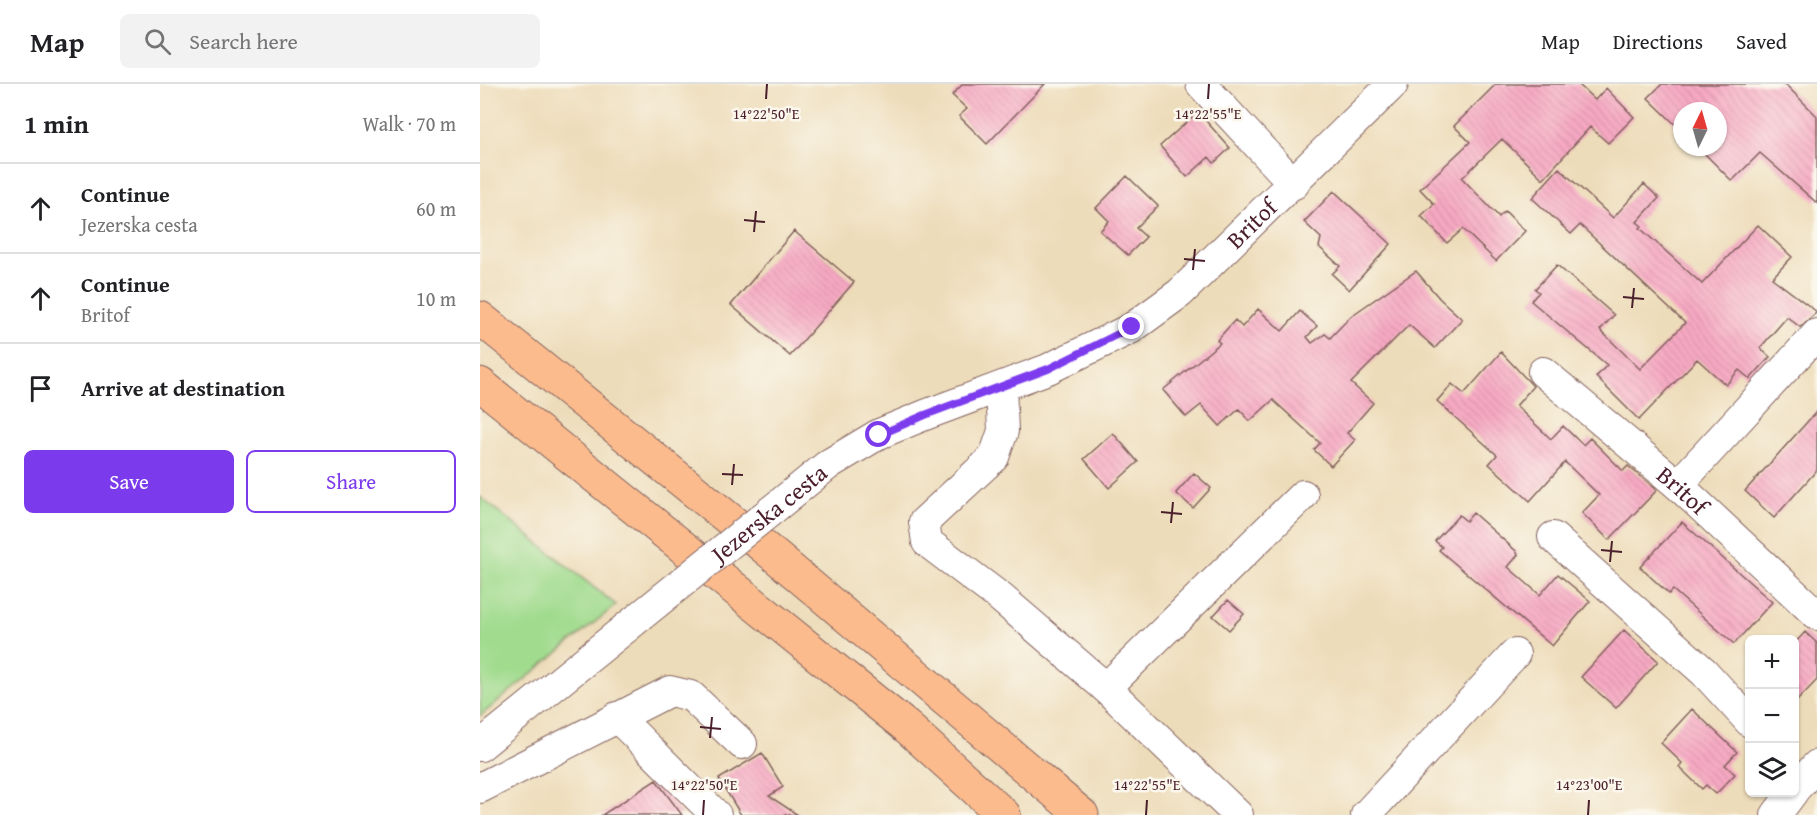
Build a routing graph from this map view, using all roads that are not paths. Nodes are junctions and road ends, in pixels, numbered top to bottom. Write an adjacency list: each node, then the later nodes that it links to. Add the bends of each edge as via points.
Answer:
1 (1201, 84): 3 (street, Britof)
2 (1393, 84): 3 (street, Britof)
3 (1294, 184): 6 (street, Britof, via 1180,293)
4 (480, 318): 24 (highway, via 775,556)
5 (1817, 334): 10 (street)
6 (1095, 347): 9 (street, Jezerska cesta)
7 (1543, 372): 10 (street, Britof)
8 (480, 384): 23 (highway, via 907,727)
9 (1000, 387): 15 (street, via 1003,431 994,457 924,522 927,542 1001,598); 19 (street, Jezerska cesta, bridge, via 897,426 828,464)
10 (1678, 485): 13 (street, Britof)
11 (1303, 495): 15 (street)
12 (1553, 537): 17 (street, via 1704,672)
13 (1817, 615)
14 (1515, 654): 26 (street)
15 (1106, 688): 25 (street)
16 (617, 717): 18 (street, via 670,691 691,696); 21 (street); 22 (street)
17 (1745, 718)
18 (742, 744)
19 (480, 746)
20 (1800, 780): 27 (street)
21 (480, 788)
22 (716, 815)
23 (1004, 815)
24 (1082, 815)
25 (1238, 815)
26 (1366, 815)
27 (1776, 815)

